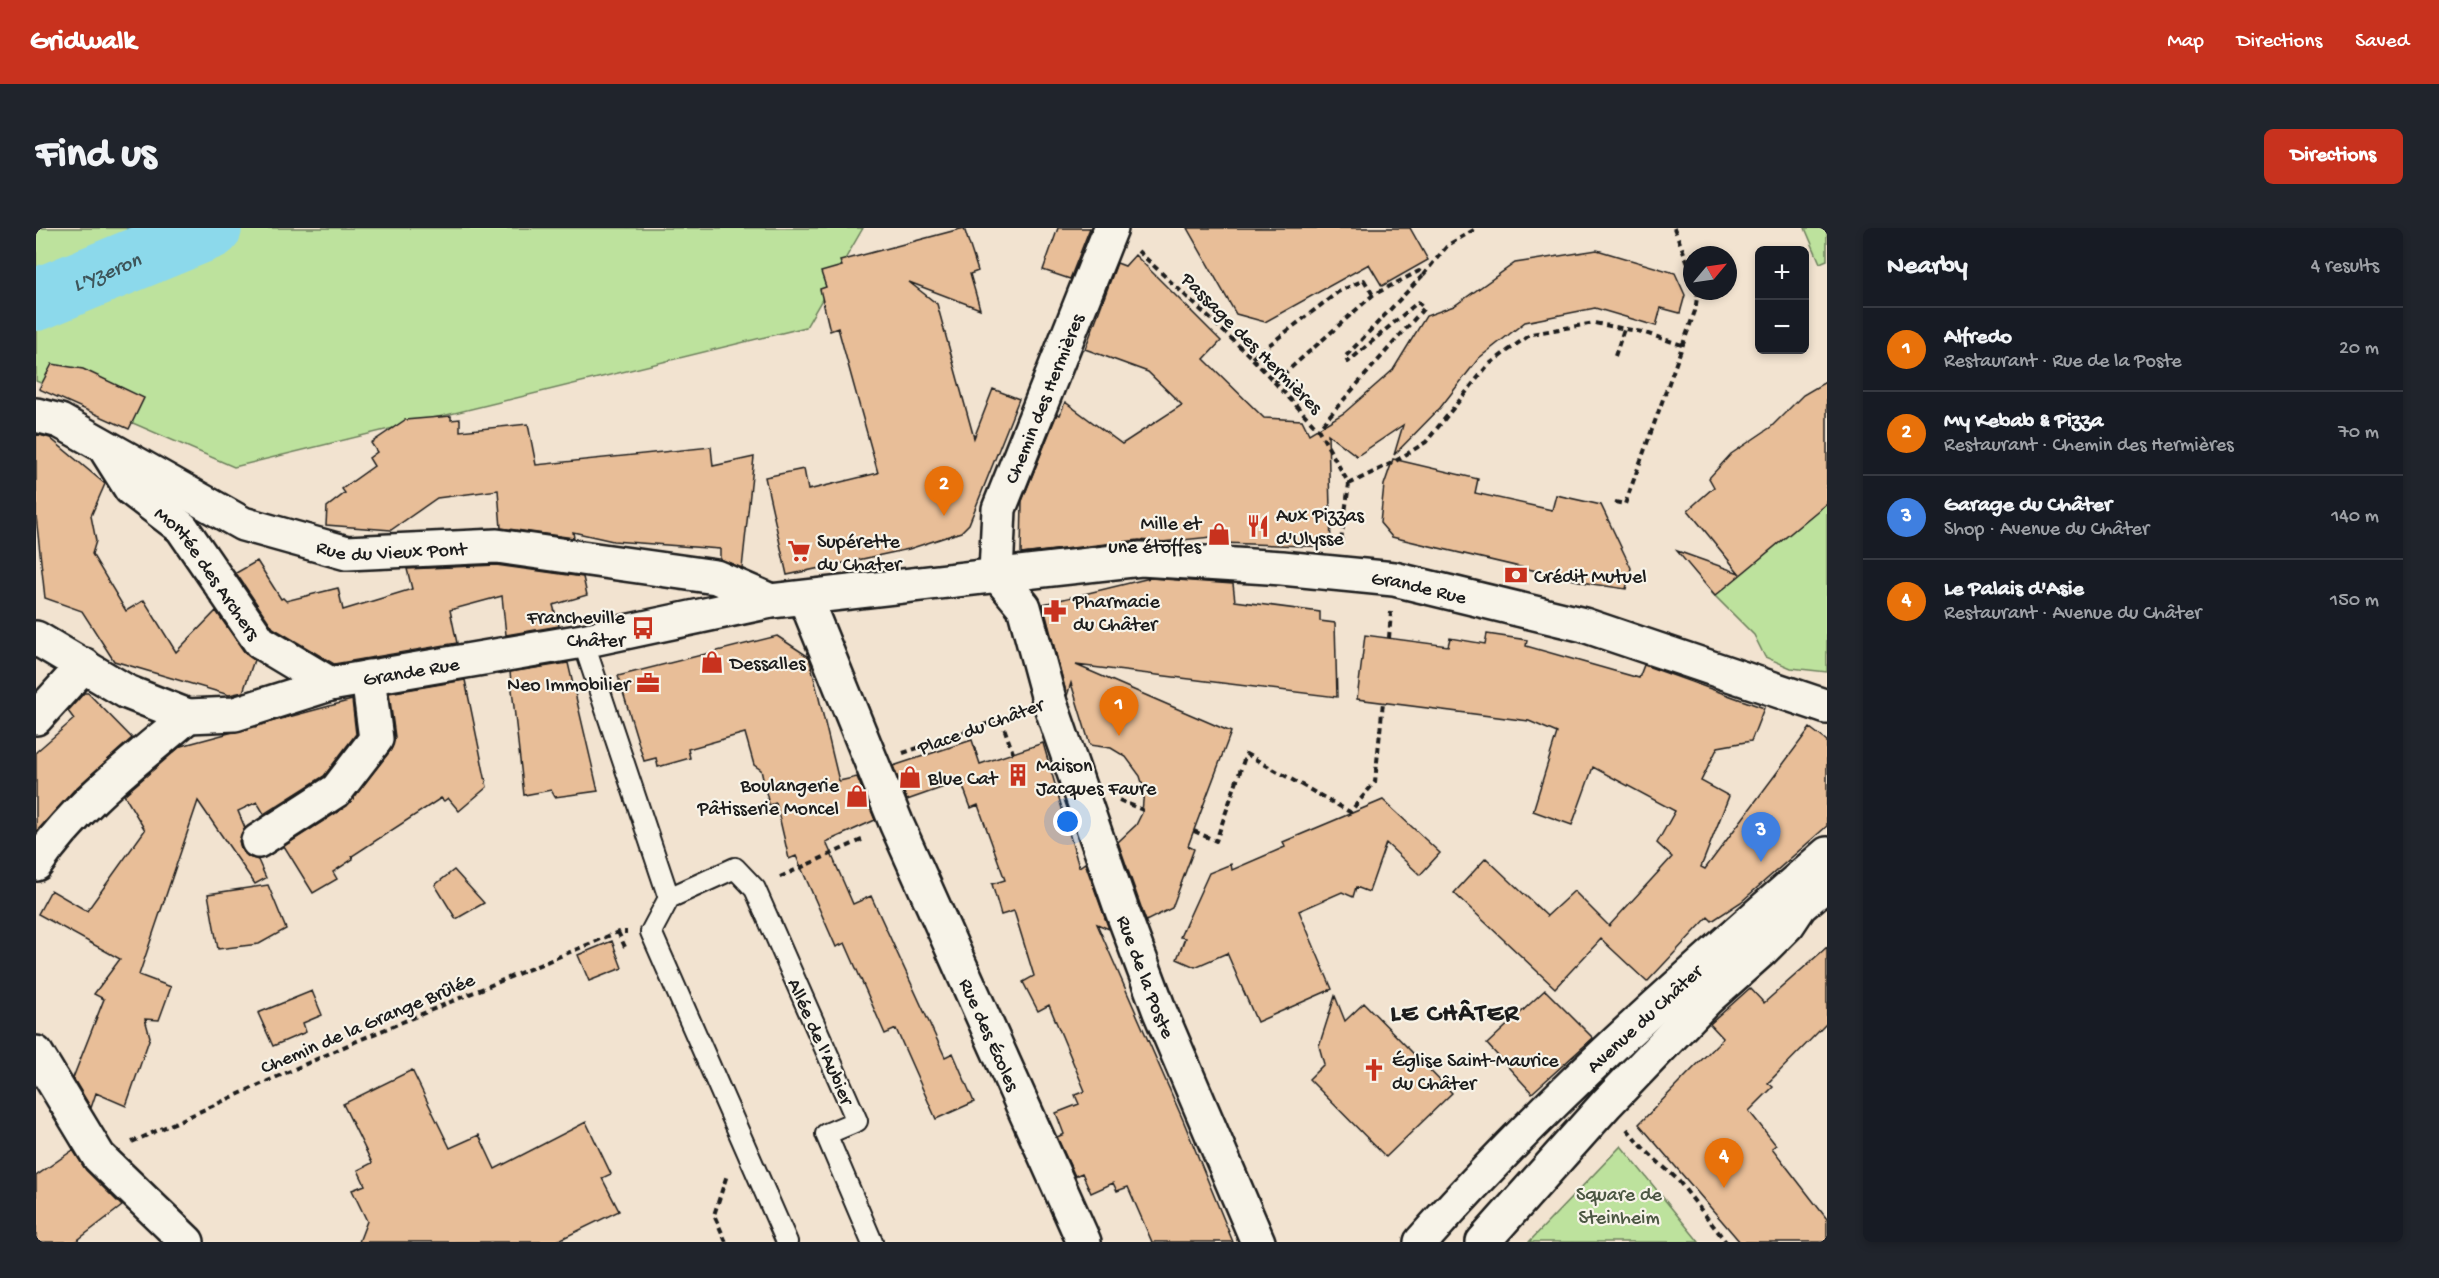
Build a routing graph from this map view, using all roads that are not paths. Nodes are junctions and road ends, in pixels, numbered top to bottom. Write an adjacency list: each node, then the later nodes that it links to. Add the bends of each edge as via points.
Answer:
1 (1121, 236): 4 (street, Chemin des Hermières, via 999,509)
2 (36, 415): 3 (street, Rue du Vieux Pont, via 60,421)
3 (103, 446): 6 (street, Rue du Vieux Pont, via 243,524 347,553 497,546 716,577); 11 (street, Montée des Archers, via 131,489 182,528 260,642)
4 (996, 573): 5 (street); 12 (street, Place du Châter, via 1024,608); 13 (street, Grande Rue, via 1141,559 1394,579 1584,625)
5 (805, 598): 6 (street, Grande Rue); 25 (street, Rue des Écoles, via 897,825)
6 (771, 601): 8 (street, Grande Rue)
7 (36, 638): 9 (street, Grande Rue)
8 (583, 641): 10 (street, Grande Rue); 20 (lane)
9 (84, 665): 14 (street, Grande Rue, via 127,692); 15 (street)
10 (368, 677): 11 (street, Grande Rue); 16 (street, via 376,739 337,790)
11 (330, 684): 14 (street, Grande Rue, via 235,714)
12 (1050, 703): 26 (street, Rue de la Poste, via 1160,1012)
13 (1827, 707)
14 (188, 716): 18 (street, via 91,800 52,840)
15 (36, 718)
16 (258, 841)
17 (1827, 854): 27 (street, Avenue du Châter, via 1716,951 1533,1122)
18 (36, 864)
19 (1827, 883): 28 (street, Avenue du Châter, via 1606,1104)
20 (669, 898): 23 (lane, via 651,932); 24 (lane, Allée de l'Aubier, via 735,868 755,889 857,1121 826,1134)
21 (36, 1053): 22 (street, via 99,1157)
22 (187, 1242)
23 (787, 1242)
24 (872, 1242)
25 (1084, 1242)
26 (1258, 1242)
27 (1420, 1242)
28 (1483, 1242)

